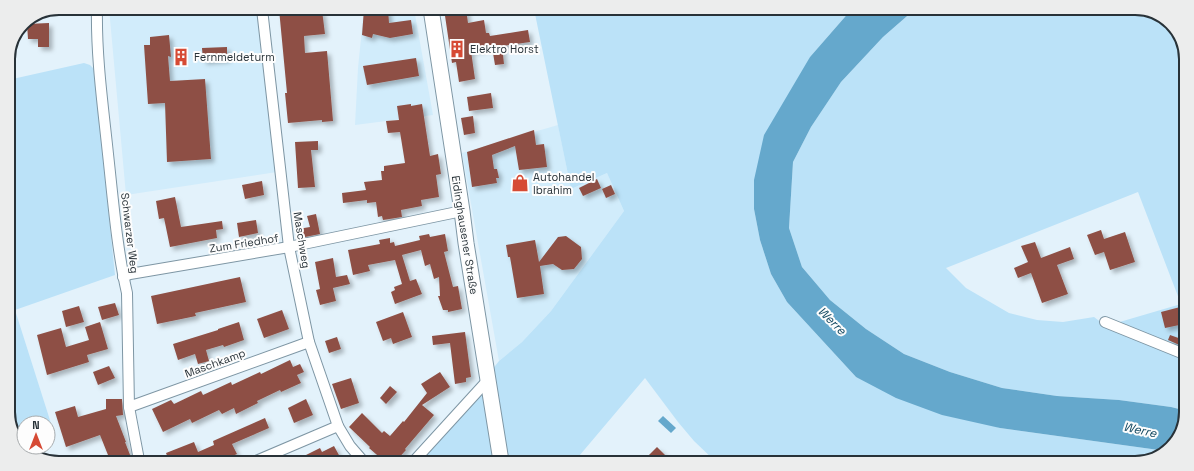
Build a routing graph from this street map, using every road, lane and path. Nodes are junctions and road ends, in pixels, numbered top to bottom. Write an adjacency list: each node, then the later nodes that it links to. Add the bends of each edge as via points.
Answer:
1 (97, 15): 6 (street, Schwarzer Weg, via 98,57)
2 (263, 15): 5 (street, Maschweg)
3 (432, 15): 4 (main road, Eidinghausener Straße)
4 (462, 211): 5 (street, Zum Friedhof); 10 (main road, Eidinghausener Straße)
5 (289, 247): 6 (street, Zum Friedhof); 8 (street, Maschweg)
6 (123, 277): 11 (street, Schwarzer Weg, via 127,294)
7 (1105, 322): 9 (street)
8 (309, 342): 11 (street, Maschkamp); 12 (street, Maschweg)
9 (1179, 352)
10 (488, 389): 16 (street); 17 (main road, Eidinghausener Straße)
11 (129, 407): 13 (street, Schwarzer Weg)
12 (338, 426): 14 (street); 15 (street, Maschweg)
13 (137, 456)
14 (268, 456)
15 (359, 456)
16 (419, 456)
17 (500, 456)

